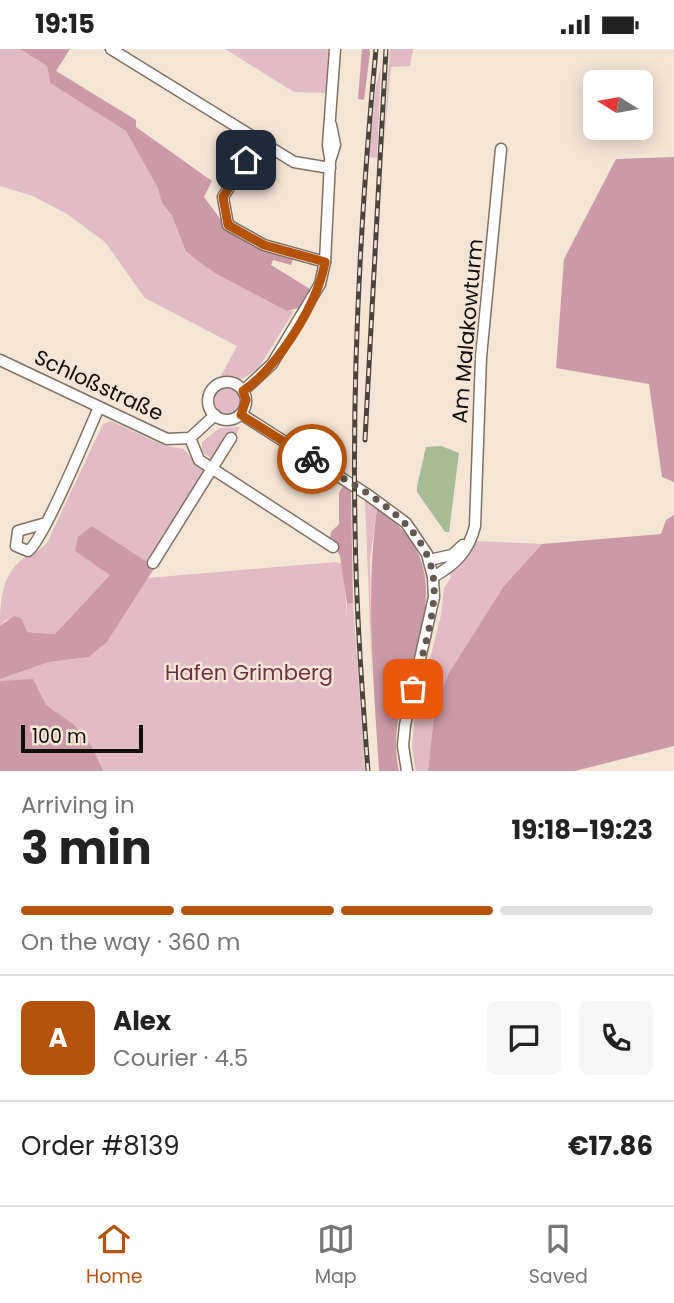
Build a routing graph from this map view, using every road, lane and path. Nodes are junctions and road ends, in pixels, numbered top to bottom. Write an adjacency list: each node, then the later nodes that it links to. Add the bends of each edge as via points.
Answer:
1 (335, 49): 5 (street, via 331,125 335,145)
2 (114, 50): 3 (street)
3 (258, 141): 5 (street, via 294,162); 6 (street, via 223,197 228,225 264,245)
4 (501, 149): 15 (street, Am Malakowturm, via 481,356)
5 (330, 163): 6 (street)
6 (325, 262): 8 (street, via 317,292 279,354)
7 (0, 360): 9 (street, Schloßstraße)
8 (243, 391): 10 (street, via 231,383 217,385 209,402); 11 (street, via 246,400)
9 (99, 407): 12 (street, Schloßstraße, via 156,435 179,440); 16 (street)
10 (215, 415): 11 (street, via 228,420); 12 (street)
11 (241, 415): 18 (street, via 395,513 417,535)
12 (190, 437): 14 (street, via 199,460)
13 (231, 438): 14 (street)
14 (212, 468): 17 (street); 19 (street)
15 (474, 515): 18 (street, Am Malakowturm, via 458,551); 20 (street, Am Malakowturm, via 473,534 464,552)
16 (46, 523)
17 (333, 547)
18 (429, 560): 20 (street)
19 (153, 563)
20 (433, 577): 21 (street, via 430,620 405,725)
21 (407, 771)

